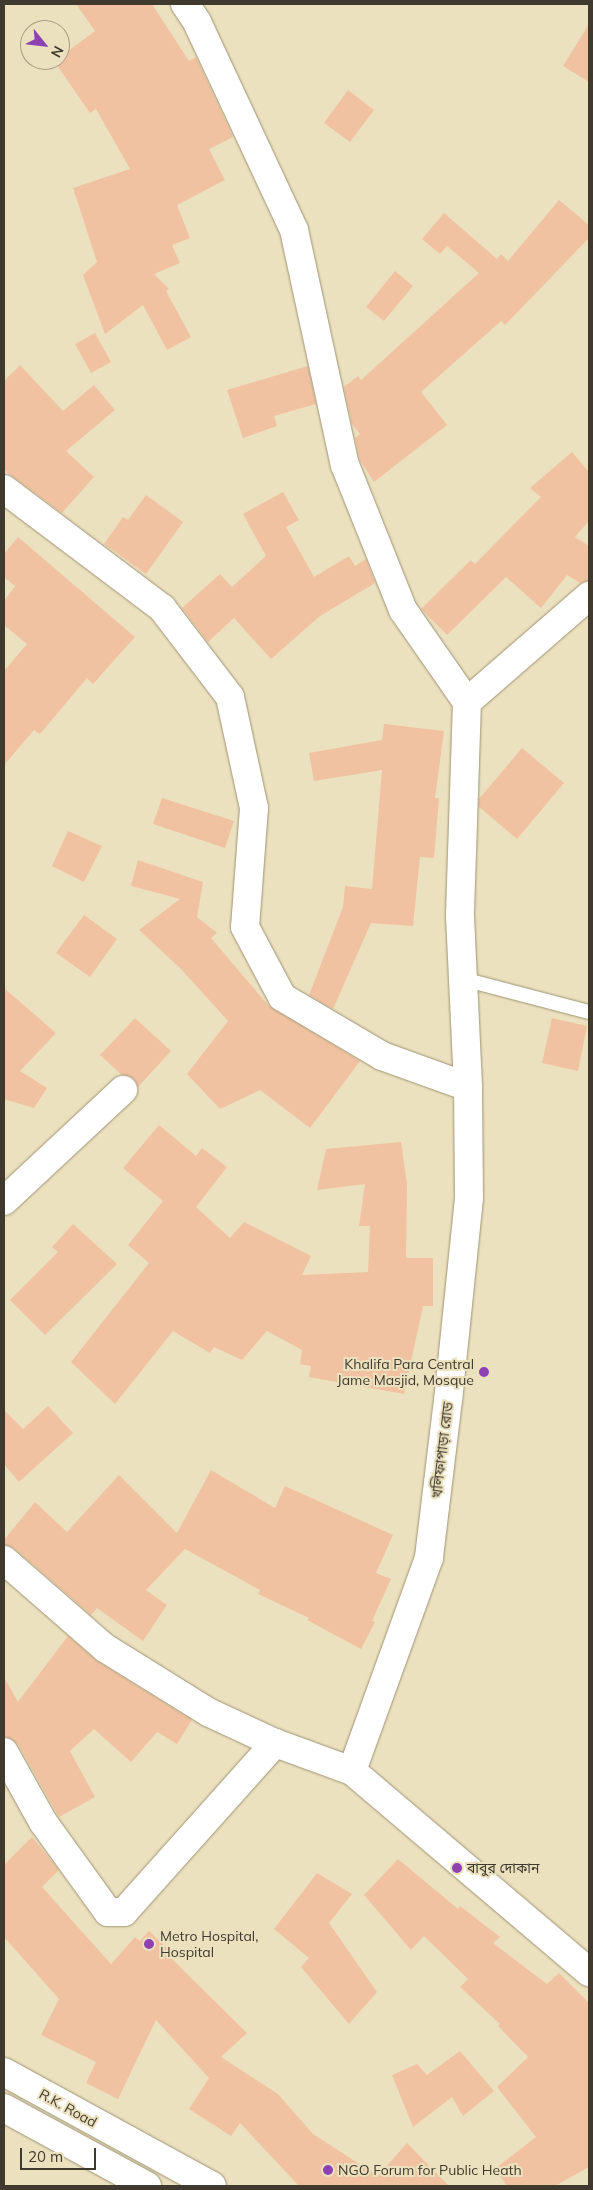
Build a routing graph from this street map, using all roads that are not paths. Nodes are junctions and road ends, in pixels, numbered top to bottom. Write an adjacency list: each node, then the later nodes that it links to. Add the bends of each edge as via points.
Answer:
1 (185, 4): 4 (main road, via 197,22 294,230 346,465 403,610)
2 (4, 489): 7 (main road, via 162,608 230,697 254,808 245,927 282,998 382,1056)
3 (589, 596): 4 (main road)
4 (467, 702): 5 (main road, খলিফাপাড়া রোড, via 460,916)
5 (463, 979): 6 (lane); 7 (main road, খলিফাপাড়া রোড)
6 (589, 1012)
7 (468, 1087): 13 (main road, খলিফাপাড়া রোড, via 469,1198 428,1558)
8 (123, 1090): 9 (main road)
9 (4, 1201)
10 (4, 1560): 11 (main road, via 105,1648 210,1713)
11 (275, 1743): 12 (main road, via 124,1912 108,1912 43,1822); 13 (main road)
12 (4, 1752)
13 (352, 1770): 14 (main road)
14 (589, 1972)
15 (4, 2072): 18 (main road, R.K. Road)
16 (4, 2108): 17 (main road)
17 (147, 2186)
18 (212, 2186)

